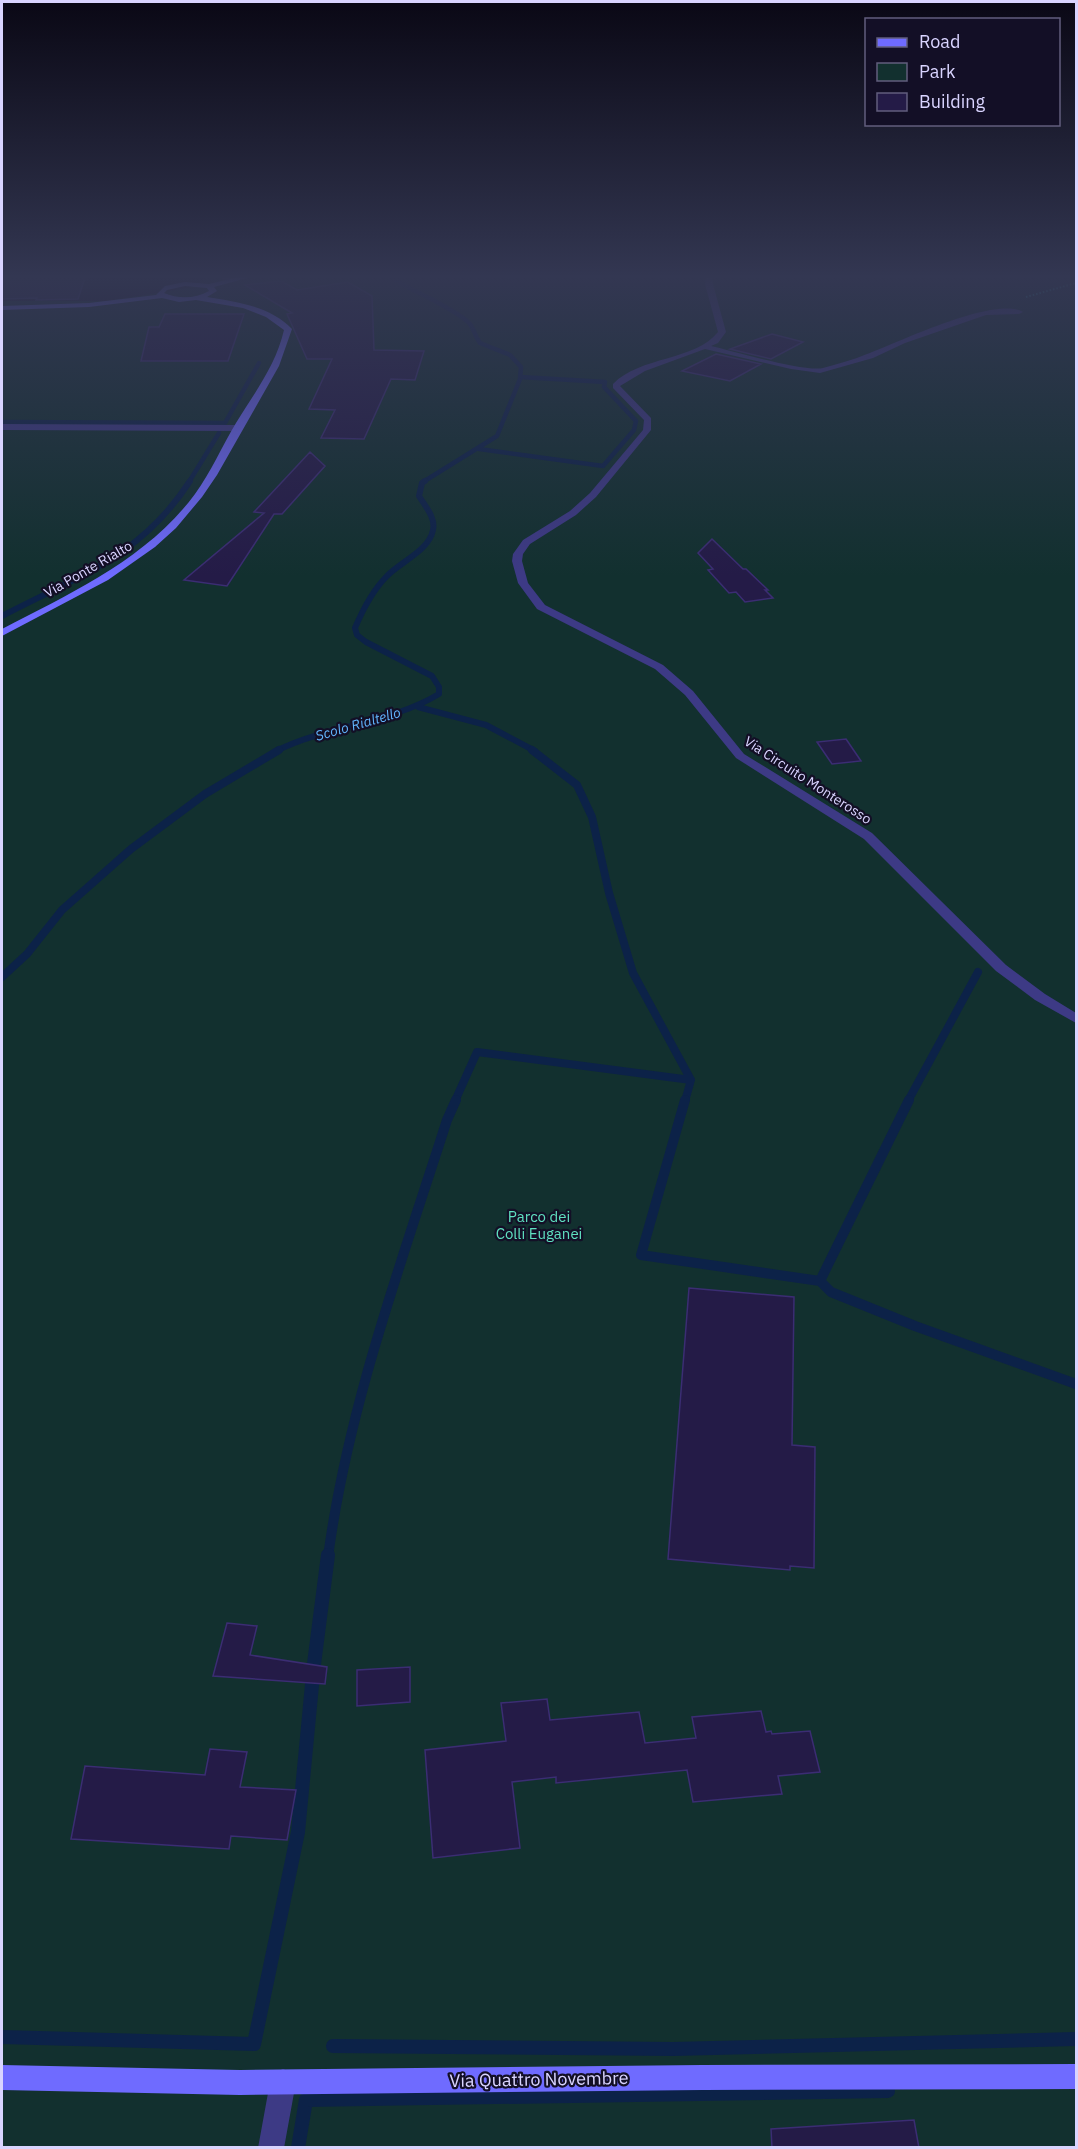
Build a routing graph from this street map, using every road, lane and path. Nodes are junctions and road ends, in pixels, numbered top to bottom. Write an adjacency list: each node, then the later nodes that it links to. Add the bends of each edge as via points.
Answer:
1 (270, 375): 4 (main road, Via Ponte Rialto)
2 (630, 375): 6 (street, Via Circuito Monterosso, via 616,386 644,414 649,426 583,506 520,550 517,564 531,597 556,617 674,678 699,704 725,743 740,756 868,836 1001,968)
3 (2, 427): 4 (street)
4 (238, 428): 5 (main road, Via Ponte Rialto, via 197,498 156,543 111,574)
5 (2, 633)
6 (1077, 1019)
7 (1077, 2077): 9 (main road, Via Quattro Novembre)
8 (2, 2078): 9 (main road, Via Quattro Novembre)
9 (283, 2082): 10 (street)
10 (271, 2148)

